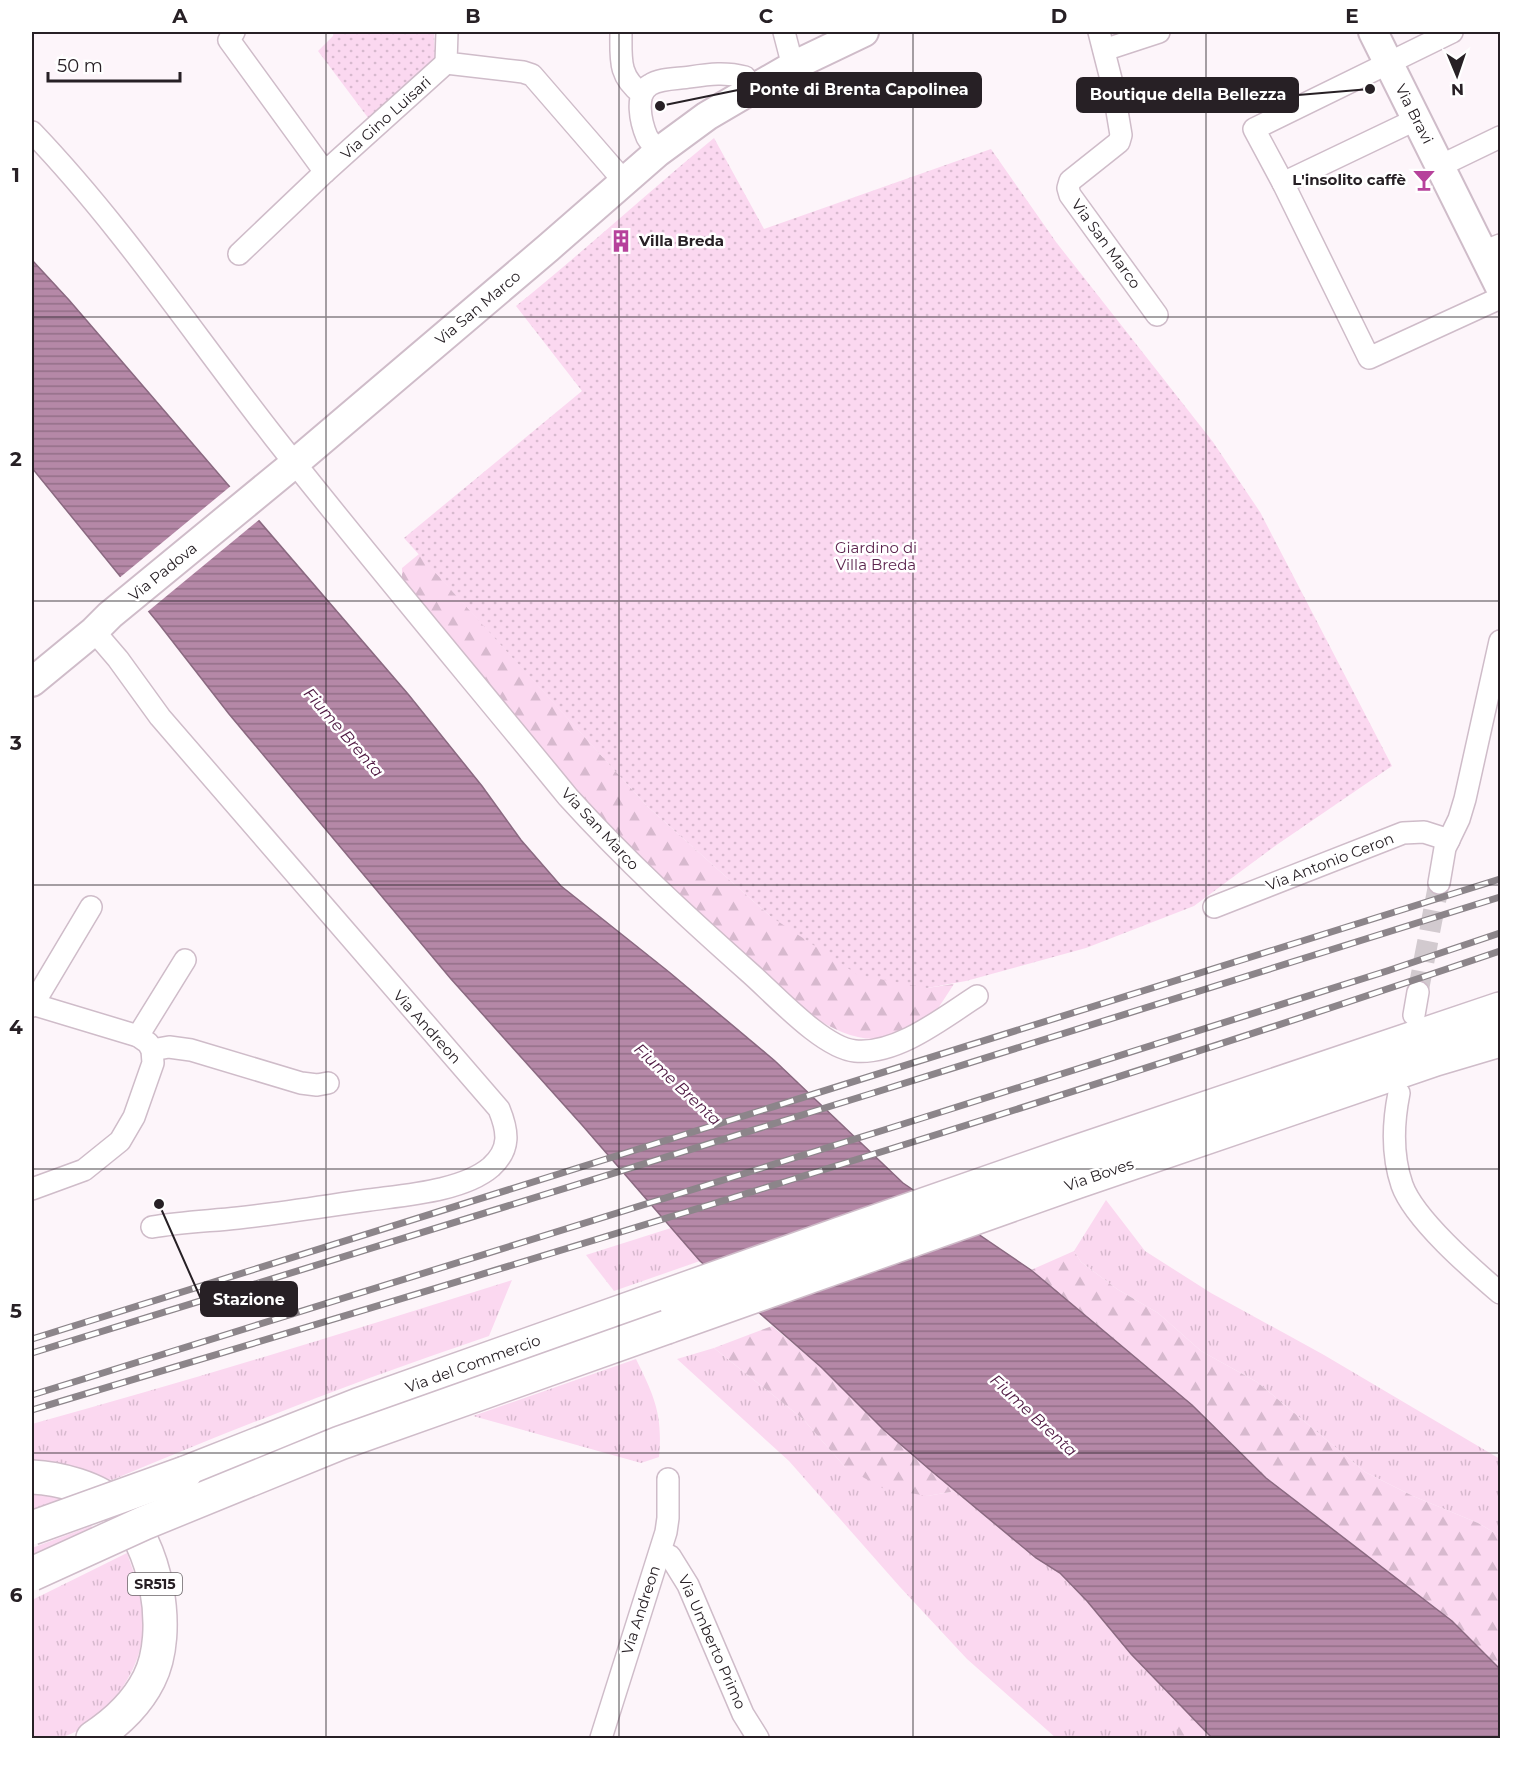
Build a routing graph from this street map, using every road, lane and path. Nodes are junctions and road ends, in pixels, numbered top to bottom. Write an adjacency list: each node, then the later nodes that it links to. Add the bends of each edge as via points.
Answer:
1 (234, 32): 20 (street, via 229,40)
2 (447, 32): 10 (street)
3 (621, 32): 14 (street, via 622,69)
4 (784, 32): 12 (street)
5 (864, 32): 12 (main road, Via San Marco)
6 (1159, 32): 9 (street, Via San Marco)
7 (1373, 32): 11 (main road, Via Bravi)
8 (1452, 32): 11 (street)
9 (1102, 41): 27 (street, Via San Marco, via 1121,130 1119,142 1070,181 1068,188)
10 (446, 63): 20 (street, Via Gino Luisari); 21 (street, via 532,75)
11 (1388, 63): 15 (main road, Via Bravi); 22 (street, via 1254,129)
12 (795, 64): 13 (main road, Via San Marco)
13 (753, 89): 14 (street, via 746,77 730,73 659,82 648,86); 18 (main road, Via San Marco)
14 (642, 94): 18 (street, via 647,135)
15 (1417, 119): 19 (main road, Via Bravi); 22 (street)
16 (32, 132): 28 (street, Via San Marco, via 120,232)
17 (1500, 137): 19 (street)
18 (658, 152): 21 (main road, Via San Marco)
19 (1440, 166): 23 (main road, Via Bravi)
20 (325, 172): 24 (street, Via Gino Luisari)
21 (623, 180): 28 (main road, Via San Marco)
22 (1283, 183): 26 (street, via 1369,358)
23 (1492, 248): 25 (main road, Via Bravi)
24 (239, 254)
25 (1500, 287)
26 (1500, 298)
27 (1153, 314)
28 (286, 471): 29 (main road, Via Padova); 38 (street, Via San Marco, via 609,843 813,1030 840,1047 868,1051 915,1037)
29 (103, 630): 31 (main road, Via Padova); 48 (street, Via Andreon, via 160,717 499,1109 507,1138 493,1165 449,1186 287,1212)
30 (1500, 641): 32 (street, via 1465,799)
31 (32, 682)
32 (1449, 840): 33 (street); 35 (street, Via Antonio Ceron, via 1424,832 1403,834)
33 (1439, 883)
34 (91, 907): 39 (street)
35 (1214, 907)
36 (185, 960): 43 (street)
37 (1418, 992): 41 (street)
38 (977, 996)
39 (32, 1005): 43 (street)
40 (1500, 1009): 46 (main road, Via Boves)
41 (1414, 1015)
42 (1500, 1040): 46 (main road, Via Boves)
43 (145, 1043): 44 (street, via 191,1050 301,1083); 47 (street, via 153,1063 135,1117 120,1142 84,1170)
44 (328, 1083)
45 (1399, 1093): 50 (street, via 1394,1137 1402,1186 1411,1204 1450,1248)
46 (1073, 1168): 49 (main road, Via Boves); 51 (main road, Via Boves)
47 (32, 1189)
48 (152, 1227)
49 (840, 1234): 54 (main road, Via del Commercio, bridge, via 358,1405)
50 (1500, 1293)
51 (700, 1314): 56 (main road, Via del Commercio, bridge, via 340,1443 144,1523)
52 (32, 1477): 57 (main road, SR515, via 82,1487 117,1507 147,1552 154,1576 160,1631 150,1677 114,1724)
53 (668, 1479): 55 (street, Via Andreon, via 668,1518)
54 (32, 1528)
55 (660, 1553): 58 (street, Via Andreon); 59 (street, Via Umberto Primo, via 670,1556 688,1585 743,1714)
56 (32, 1574)
57 (93, 1738)
58 (601, 1738)
59 (758, 1738)

